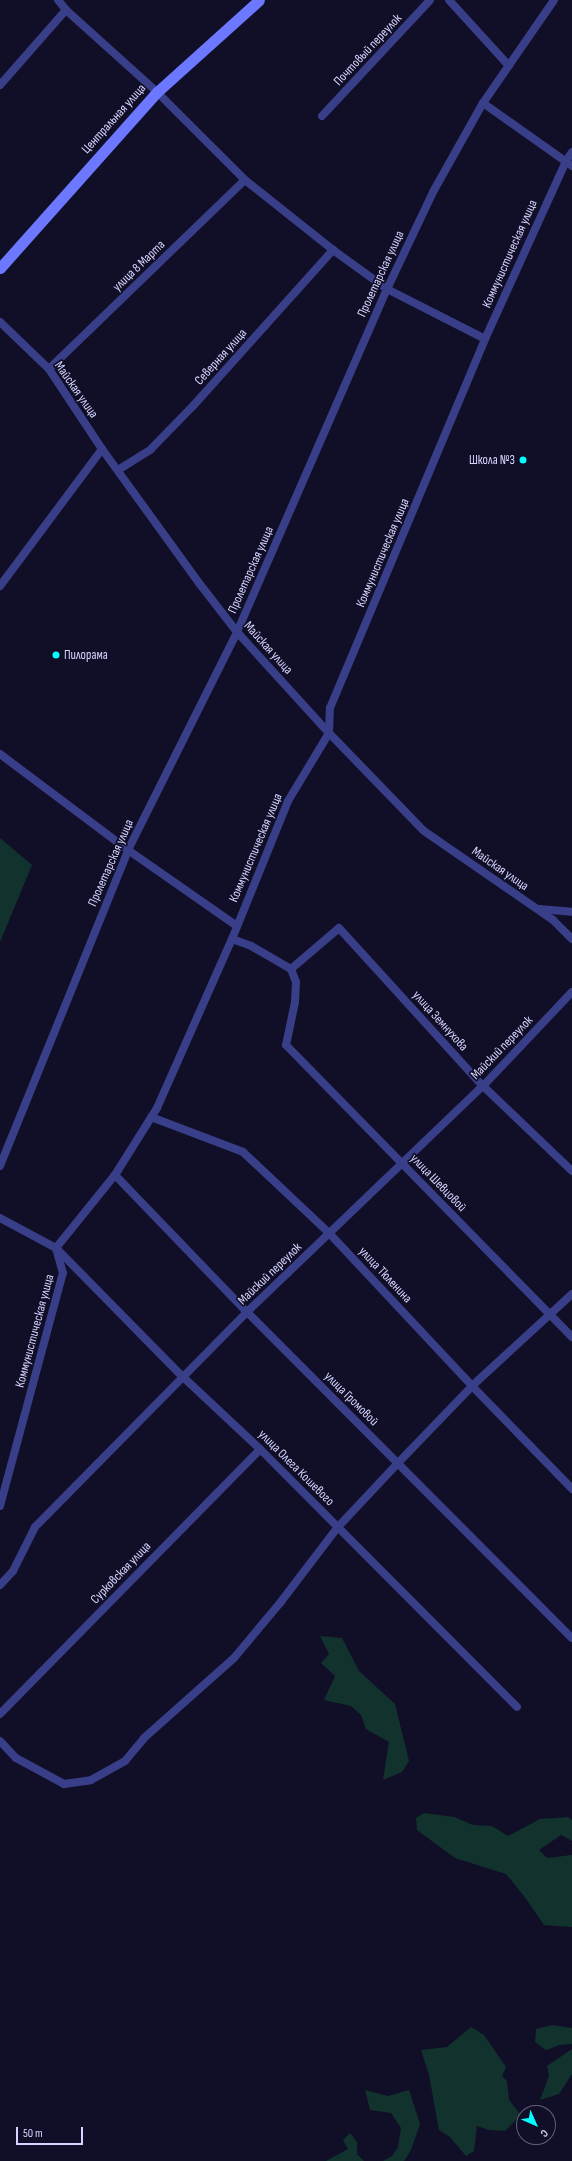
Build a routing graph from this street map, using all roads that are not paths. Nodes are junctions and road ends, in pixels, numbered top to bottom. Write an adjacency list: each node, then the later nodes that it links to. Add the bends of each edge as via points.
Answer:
1 (58, 0): 6 (street)
2 (259, 0): 9 (main road, Центральная улица)
3 (430, 0): 11 (street, Почтовый переулок)
4 (449, 0): 7 (street)
5 (554, 0): 7 (street, Пролетарская улица)
6 (66, 10): 8 (street); 9 (street)
7 (509, 66): 10 (street, Пролетарская улица)
8 (0, 85)
9 (157, 92): 14 (street); 16 (main road, Центральная улица)
10 (483, 104): 13 (street); 17 (street, Пролетарская улица, via 433,192)
11 (322, 116)
12 (572, 152): 13 (street, Коммунистическая улица)
13 (569, 163): 19 (street, Коммунистическая улица)
14 (245, 180): 15 (street); 20 (street, улица 8 Марта)
15 (333, 250): 17 (street); 22 (street, Северная улица, via 151,449)
16 (0, 268)
17 (387, 289): 19 (street); 24 (street, Пролетарская улица)
18 (0, 322): 20 (street, Майская улица)
19 (485, 339): 25 (street, Коммунистическая улица, via 330,708)
20 (49, 369): 21 (street, Майская улица)
21 (102, 449): 22 (street, Майская улица); 23 (street)
22 (118, 470): 24 (street, Майская улица)
23 (0, 586)
24 (237, 632): 25 (street, Майская улица); 27 (street, Пролетарская улица)
25 (330, 733): 28 (street, Майская улица, via 424,831); 30 (street, Коммунистическая улица, via 288,801)
26 (0, 754): 27 (street)
27 (128, 850): 30 (street); 38 (street, Пролетарская улица)
28 (536, 908): 29 (street); 32 (street, Майская улица)
29 (572, 912)
30 (237, 926): 31 (street, Коммунистическая улица)
31 (232, 939): 33 (street, via 251,946); 36 (street, Коммунистическая улица)
32 (572, 939)
33 (291, 969): 35 (street, улица Земнухова, via 339,928); 37 (street, улица Шевцовой, via 296,982 286,1045)
34 (572, 992): 35 (street, Майский переулок)
35 (483, 1086): 37 (street, Майский переулок); 39 (street, улица Земнухова)
36 (151, 1117): 40 (street, Коммунистическая улица); 42 (street, улица Тюленина, via 243,1152)
37 (402, 1164): 42 (street, Майский переулок); 46 (street, улица Шевцовой)
38 (0, 1166)
39 (572, 1171)
40 (114, 1175): 43 (street, Коммунистическая улица); 45 (street, улица Громовой)
41 (0, 1218): 43 (street, улица Олега Кошевого)
42 (329, 1233): 45 (street, Майский переулок); 49 (street, улица Тюленина)
43 (56, 1248): 48 (street, улица Олега Кошевого); 53 (street, Коммунистическая улица, via 64,1273)
44 (572, 1294): 46 (street)
45 (247, 1312): 48 (street, Майский переулок); 51 (street, улица Громовой)
46 (550, 1315): 47 (street, улица Шевцовой); 49 (street)
47 (572, 1337)
48 (182, 1376): 50 (street, улица Олега Кошевого); 55 (street, Майский переулок, via 35,1527 13,1571)
49 (472, 1386): 51 (street); 52 (street, улица Тюленина)
50 (260, 1449): 54 (street, улица Олега Кошевого); 58 (street, Сурковская улица)
51 (398, 1463): 54 (street); 56 (street, улица Громовой)
52 (572, 1489)
53 (0, 1506)
54 (338, 1527): 57 (street, улица Олега Кошевого); 59 (street, via 234,1658 144,1738 125,1761 91,1780 64,1784 16,1758)
55 (0, 1585)
56 (572, 1638)
57 (517, 1707)
58 (0, 1714)
59 (0, 1741)

